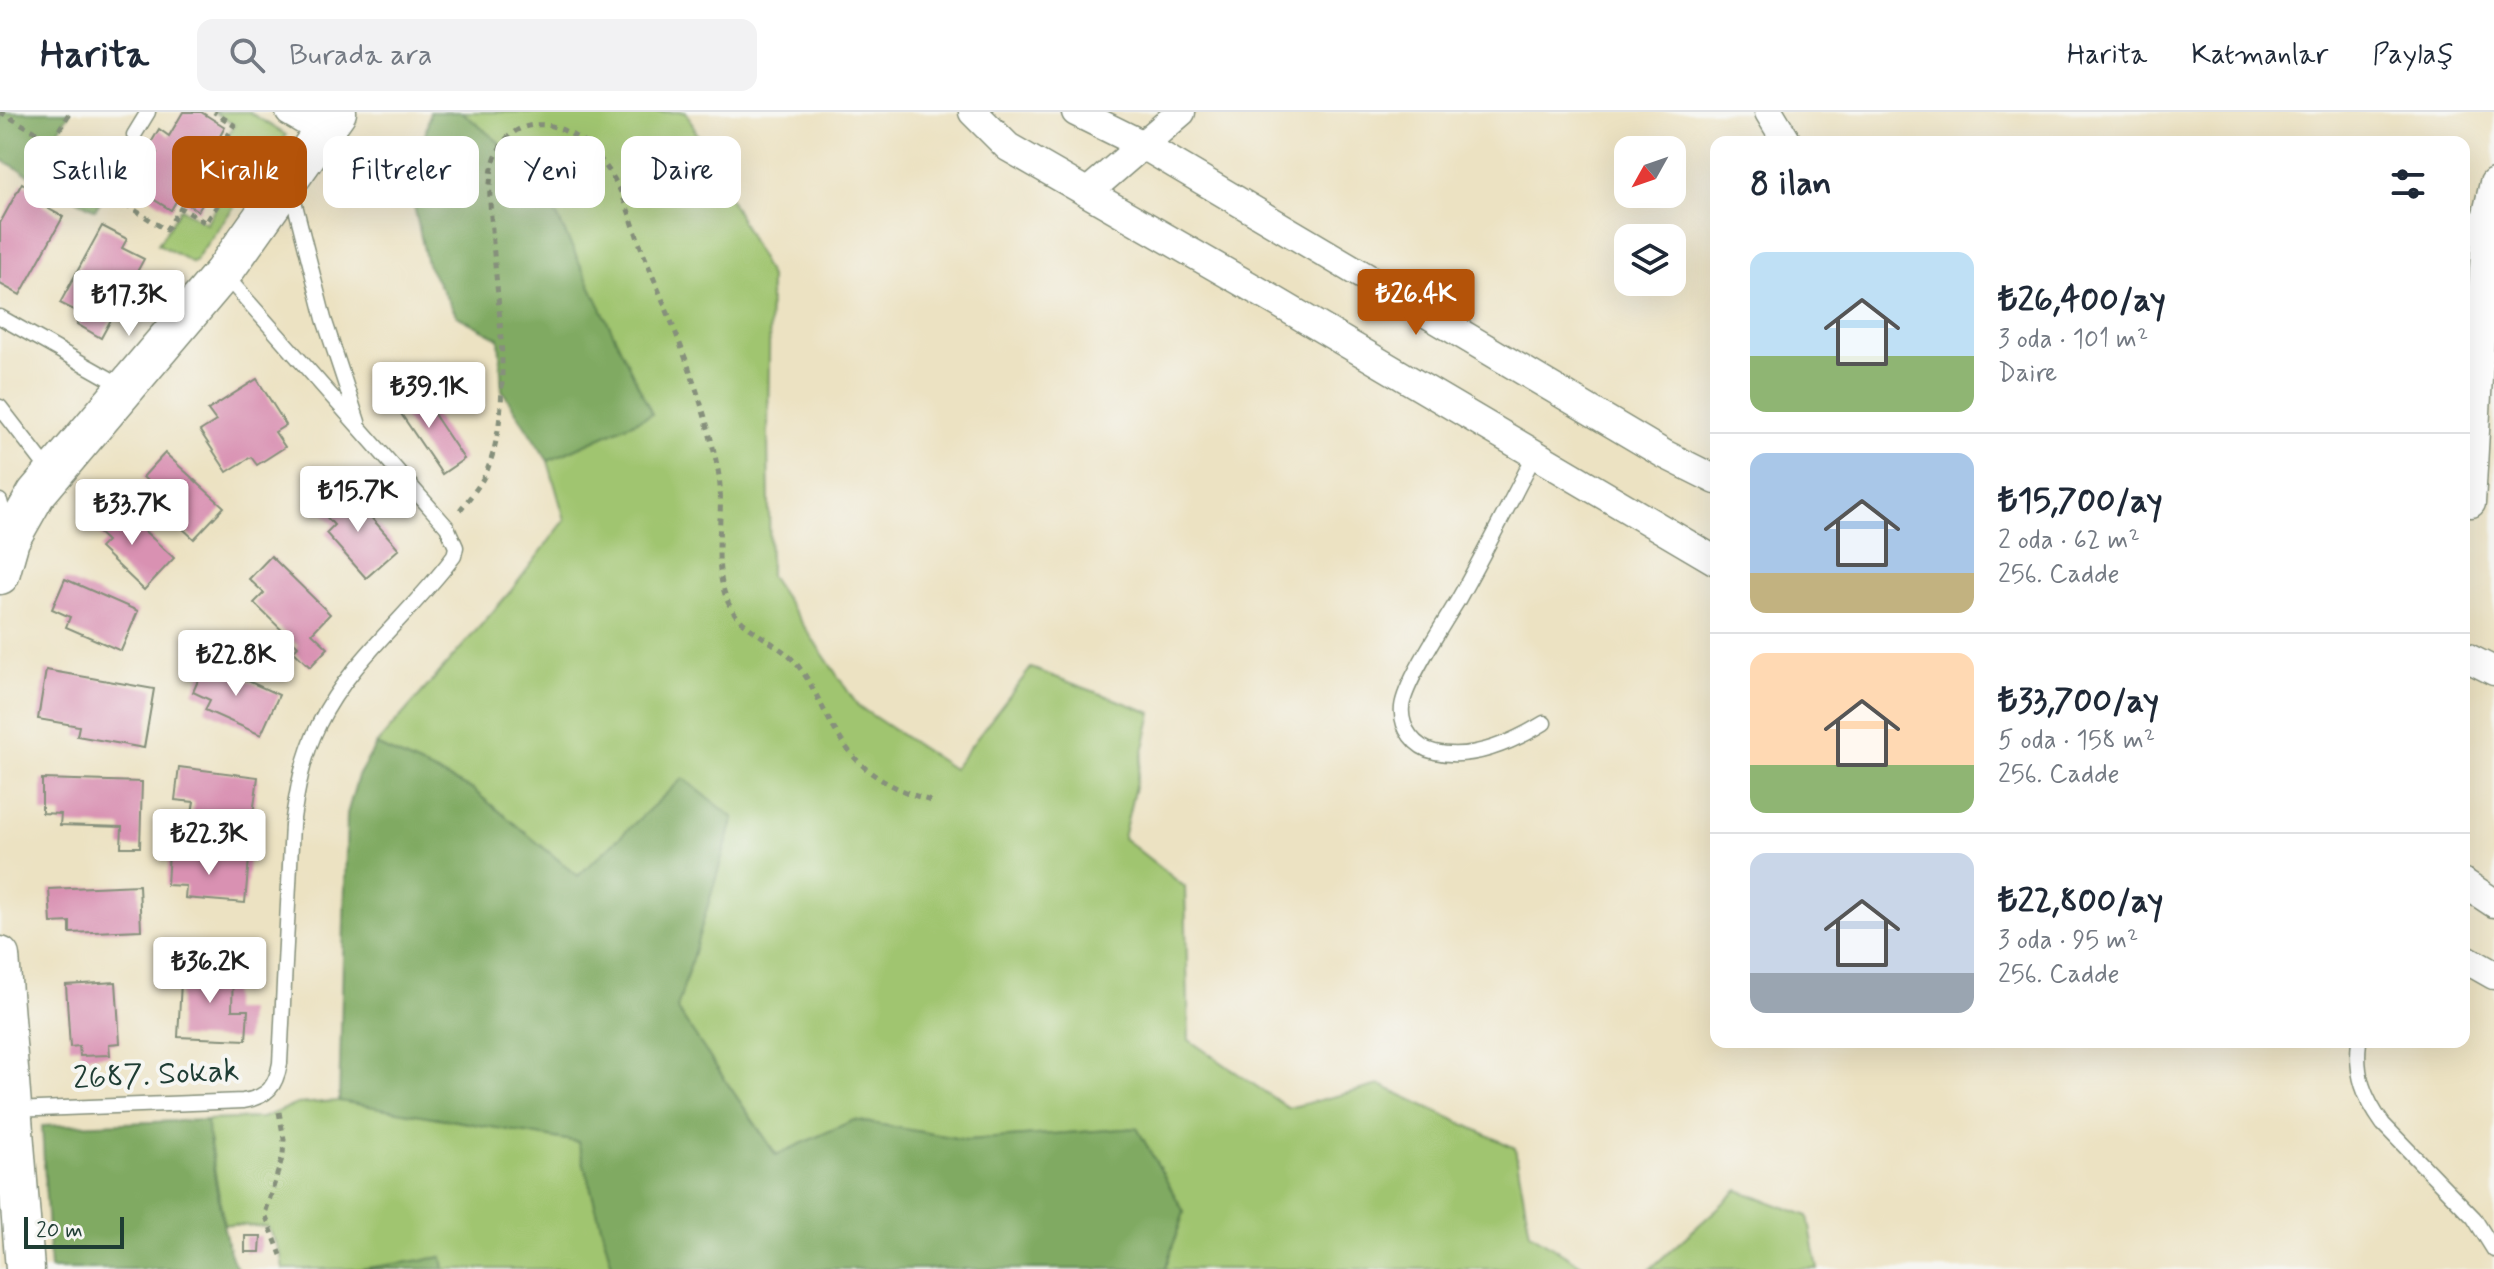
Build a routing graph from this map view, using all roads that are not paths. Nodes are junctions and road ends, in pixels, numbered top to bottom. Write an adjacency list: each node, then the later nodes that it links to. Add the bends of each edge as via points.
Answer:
1 (148, 112): 8 (lane)
2 (290, 112): 7 (street)
3 (973, 112): 13 (street, via 1008,147)
4 (1076, 112): 10 (street)
5 (1181, 112): 10 (street)
6 (1769, 112): 9 (street)
7 (331, 122): 11 (street)
8 (134, 135)
9 (1783, 136)
10 (1143, 145): 13 (street); 23 (street)
11 (307, 157)
12 (2494, 183): 25 (street, via 2487,214)
13 (1088, 192): 21 (street)
14 (271, 208): 16 (street)
15 (295, 208): 20 (lane, via 324,319)
16 (223, 273): 18 (street); 20 (lane)
17 (0, 317): 18 (lane)
18 (126, 388): 22 (street)
19 (0, 407): 22 (lane)
20 (361, 430): 37 (lane, 2687. Sokak, via 447,527 456,547 454,556 335,696 306,756 292,825 280,1063 273,1087 243,1101)
21 (1535, 454): 26 (street); 30 (lane, via 1401,708 1407,733 1437,753 1498,746)
22 (52, 473): 27 (street, via 26,508)
23 (1710, 477)
24 (0, 501): 27 (lane)
25 (2476, 502)
26 (1710, 557)
27 (5, 558)
28 (2470, 659): 29 (street)
29 (2494, 671)
30 (1544, 723)
31 (2470, 887): 32 (street)
32 (2494, 903)
33 (0, 956): 37 (street)
34 (2470, 961): 35 (street)
35 (2494, 975)
36 (2359, 1048): 39 (lane, via 2358,1072 2371,1108 2474,1218)
37 (12, 1110): 38 (street)
38 (8, 1156): 40 (street)
39 (2494, 1250)
40 (25, 1269)

